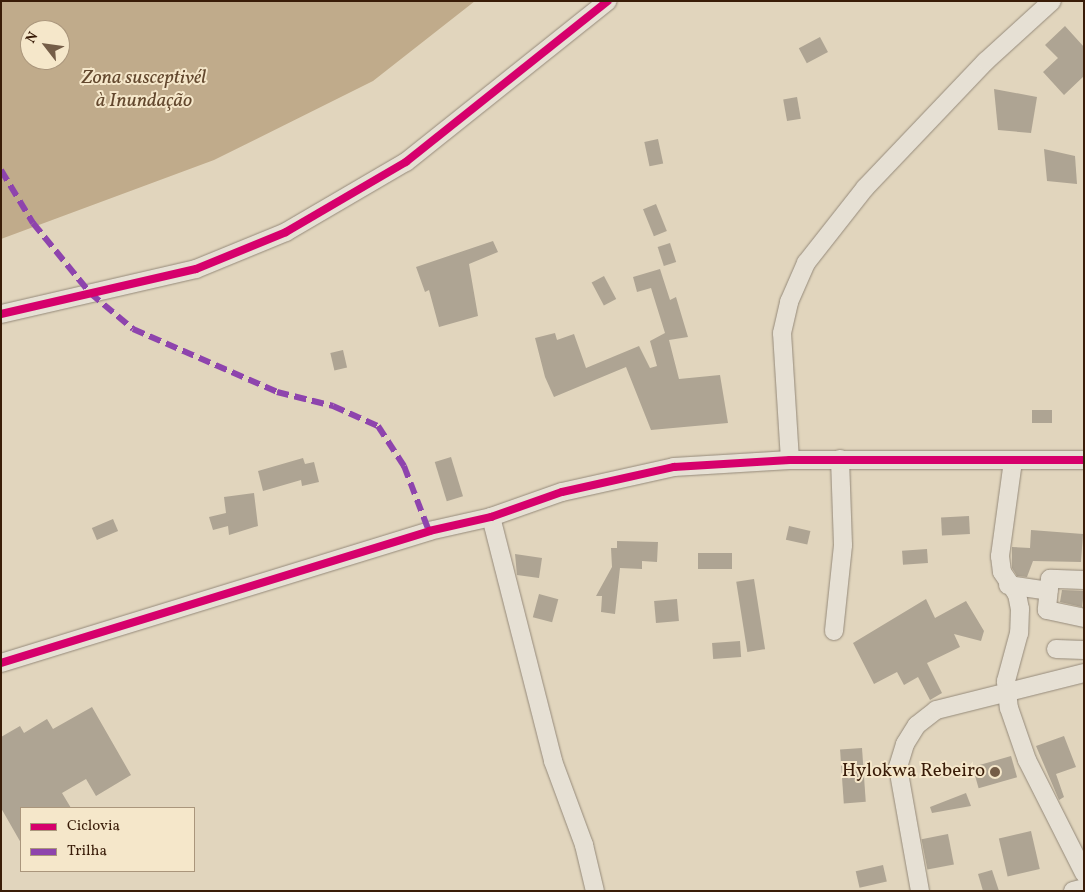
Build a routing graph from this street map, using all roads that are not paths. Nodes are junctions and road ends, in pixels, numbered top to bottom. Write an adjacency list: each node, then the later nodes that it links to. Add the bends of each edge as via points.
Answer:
1 (608, 1): 3 (street, via 406,162 286,232 196,268)
2 (1052, 1): 5 (street, via 986,61 866,188 806,263 789,302 782,333)
3 (1, 314)
4 (840, 459): 5 (street); 7 (street); 13 (street, via 843,544)
5 (790, 460): 8 (street, via 674,467 562,492)
6 (1084, 460): 7 (street)
7 (1013, 461): 10 (street, via 1000,556)
8 (491, 517): 16 (street, via 429,530); 21 (street, via 553,761 584,845)
9 (1084, 580): 11 (street, via 1050,579)
10 (1008, 584): 11 (street); 18 (street, via 1017,594 1020,617)
11 (1049, 591): 12 (street, via 1047,610)
12 (1084, 618)
13 (834, 631)
14 (1056, 649): 15 (street)
15 (1084, 650)
16 (1, 663)
17 (1084, 673): 18 (street)
18 (1006, 691): 19 (street, via 1027,760); 22 (street, via 936,710 905,744 898,767)
19 (1084, 873)
20 (1084, 888): 23 (street)
21 (595, 891)
22 (920, 891)
23 (1072, 891)

